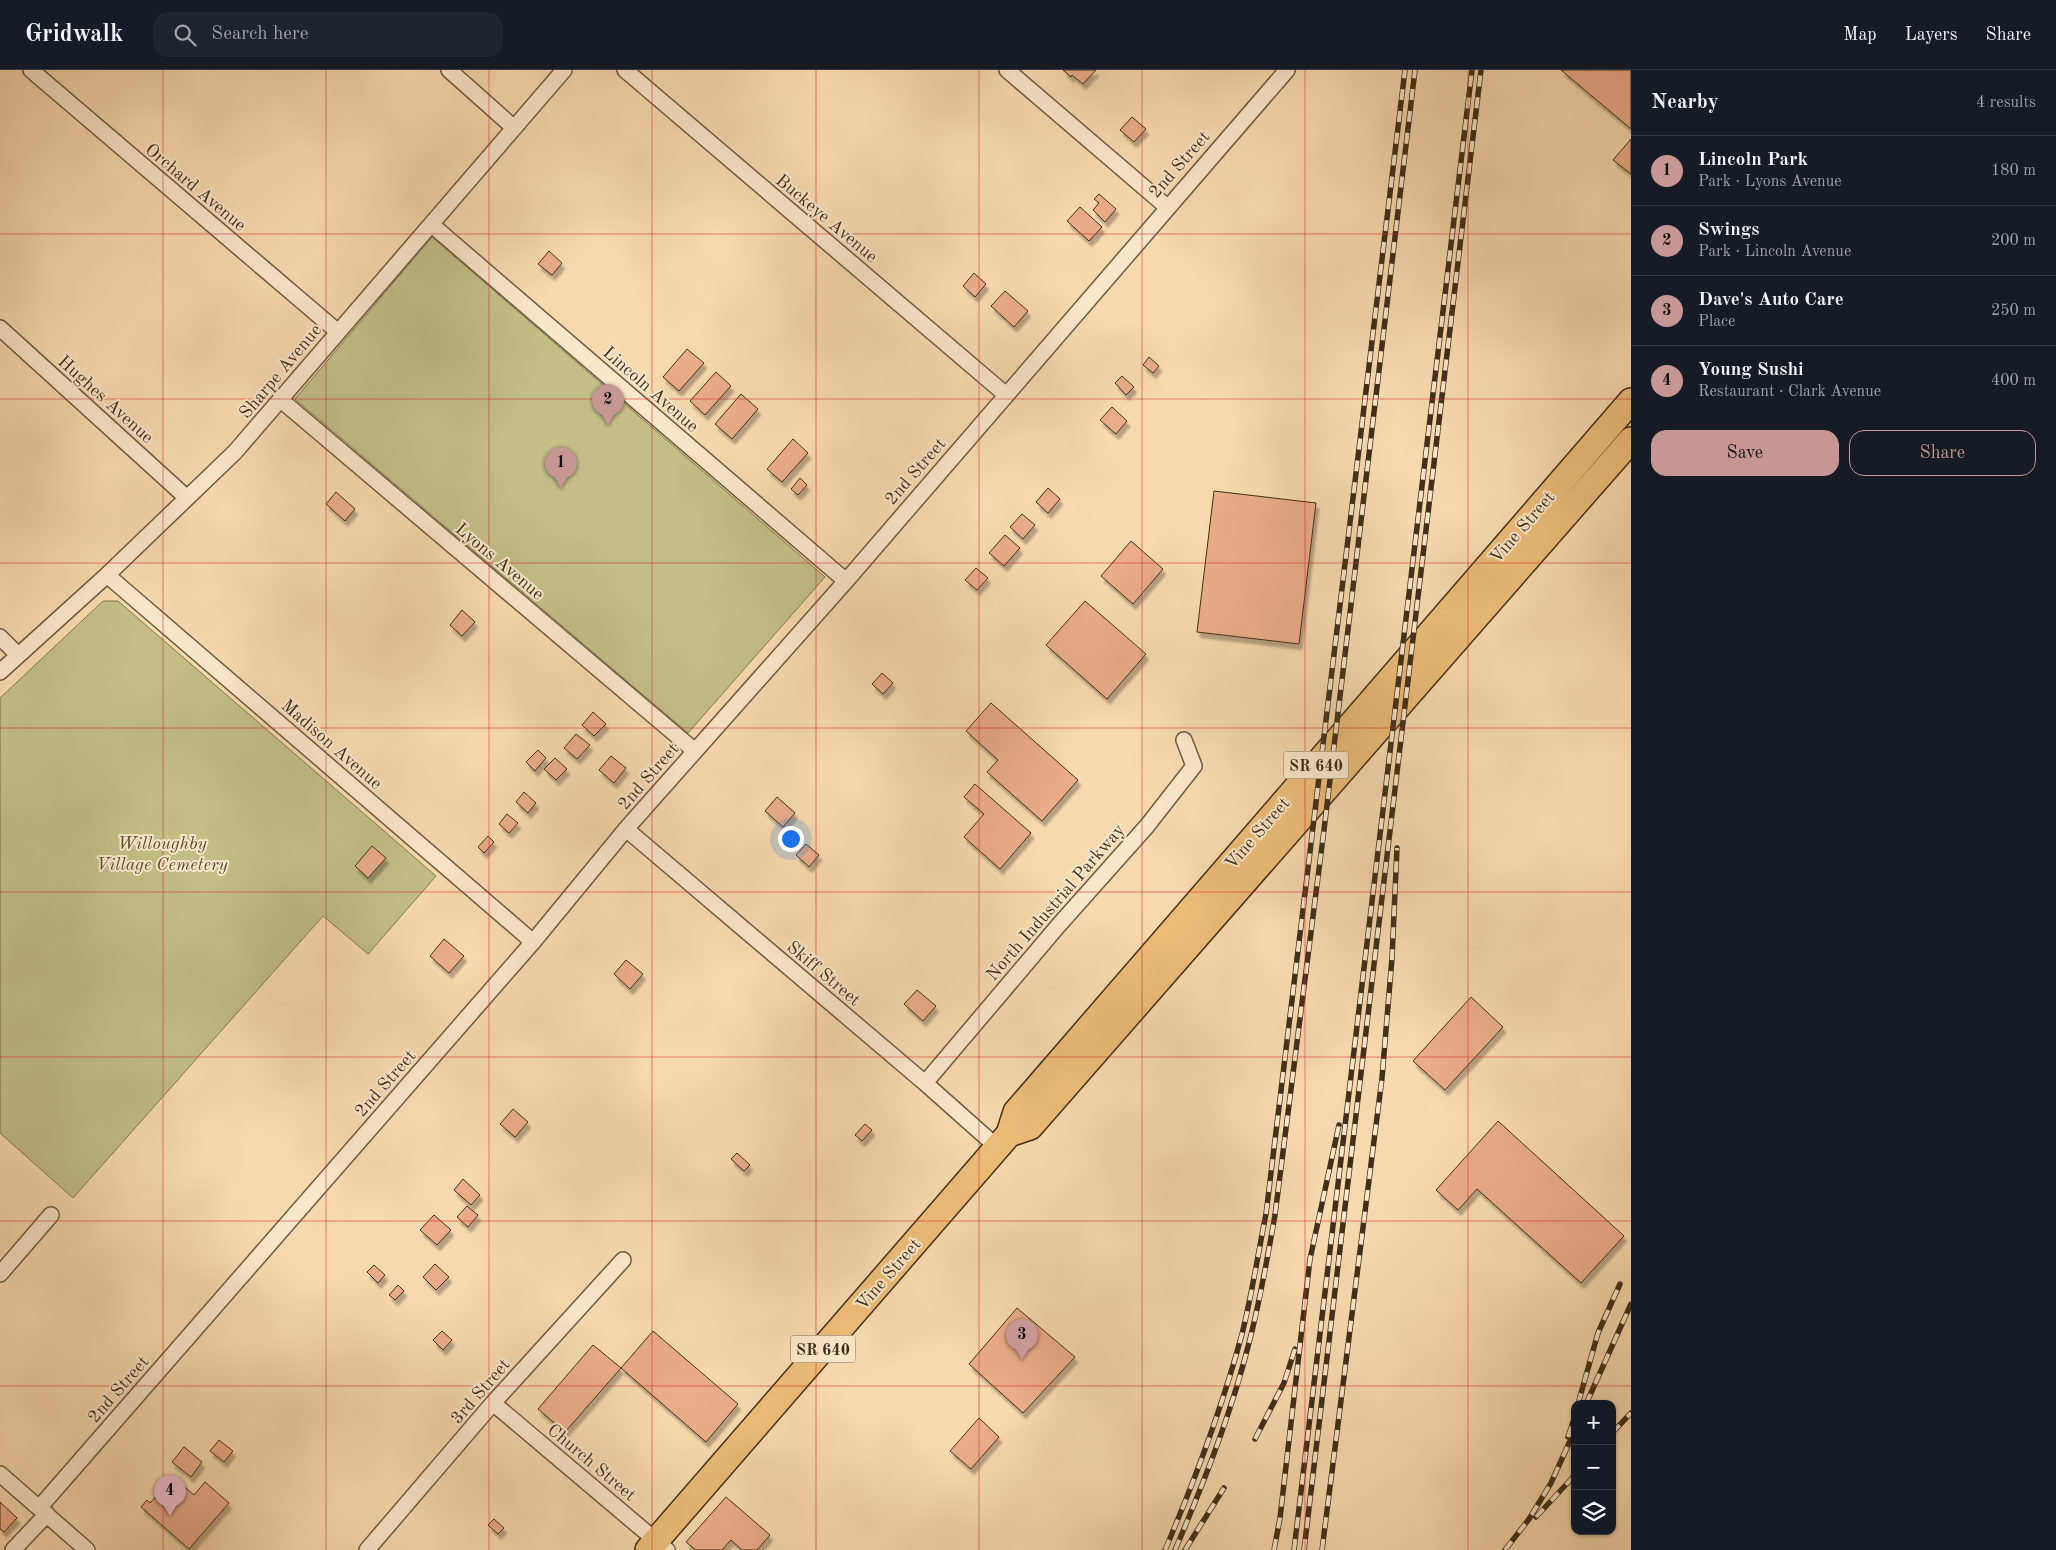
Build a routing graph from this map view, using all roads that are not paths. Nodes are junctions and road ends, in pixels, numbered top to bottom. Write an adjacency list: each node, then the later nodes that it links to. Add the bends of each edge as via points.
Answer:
1 (31, 70): 11 (street, Orchard Avenue)
2 (449, 70): 7 (street)
3 (564, 70): 7 (street, Sharpe Avenue)
4 (625, 70): 12 (street, Buckeye Avenue)
5 (1007, 70): 8 (street)
6 (1287, 70): 8 (street, 2nd Street)
7 (513, 127): 9 (street, Sharpe Avenue)
8 (1167, 207): 12 (street, 2nd Street)
9 (432, 225): 11 (street, Sharpe Avenue); 18 (street, Lincoln Avenue)
10 (0, 328): 16 (street, Hughes Avenue)
11 (338, 332): 13 (street, Sharpe Avenue)
12 (1006, 394): 18 (street, 2nd Street)
13 (281, 400): 16 (street, Sharpe Avenue, via 235,452); 23 (street, Lyons Avenue)
14 (1631, 401): 27 (main road, Vine Street / SR 640, via 1016,1112)
15 (1631, 440): 27 (main road, Vine Street / SR 640, via 1030,1127)
16 (186, 498): 17 (street, Sharpe Avenue)
17 (107, 575): 20 (street, Sharpe Avenue); 25 (street, Madison Avenue)
18 (846, 581): 23 (street, 2nd Street)
19 (0, 638): 20 (street)
20 (18, 655): 21 (street, Sharpe Avenue)
21 (0, 672)
22 (1184, 740): 26 (street, North Industrial Parkway, via 1194,766 1147,826)
23 (695, 751): 24 (street, 2nd Street)
24 (626, 829): 25 (street, 2nd Street); 26 (street, Skiff Street)
25 (533, 942): 33 (street, 2nd Street)
26 (925, 1083): 27 (street, Skiff Street)
27 (1003, 1141): 34 (main road, Vine Street / SR 640)
28 (51, 1215): 30 (street)
29 (623, 1260): 31 (street, 3rd Street)
30 (0, 1274)
31 (493, 1403): 34 (street, Church Street); 37 (street, 3rd Street)
32 (0, 1474): 33 (street)
33 (43, 1511): 35 (street, 2nd Street); 36 (street)
34 (657, 1547)
35 (13, 1550)
36 (87, 1550)
37 (367, 1550)

